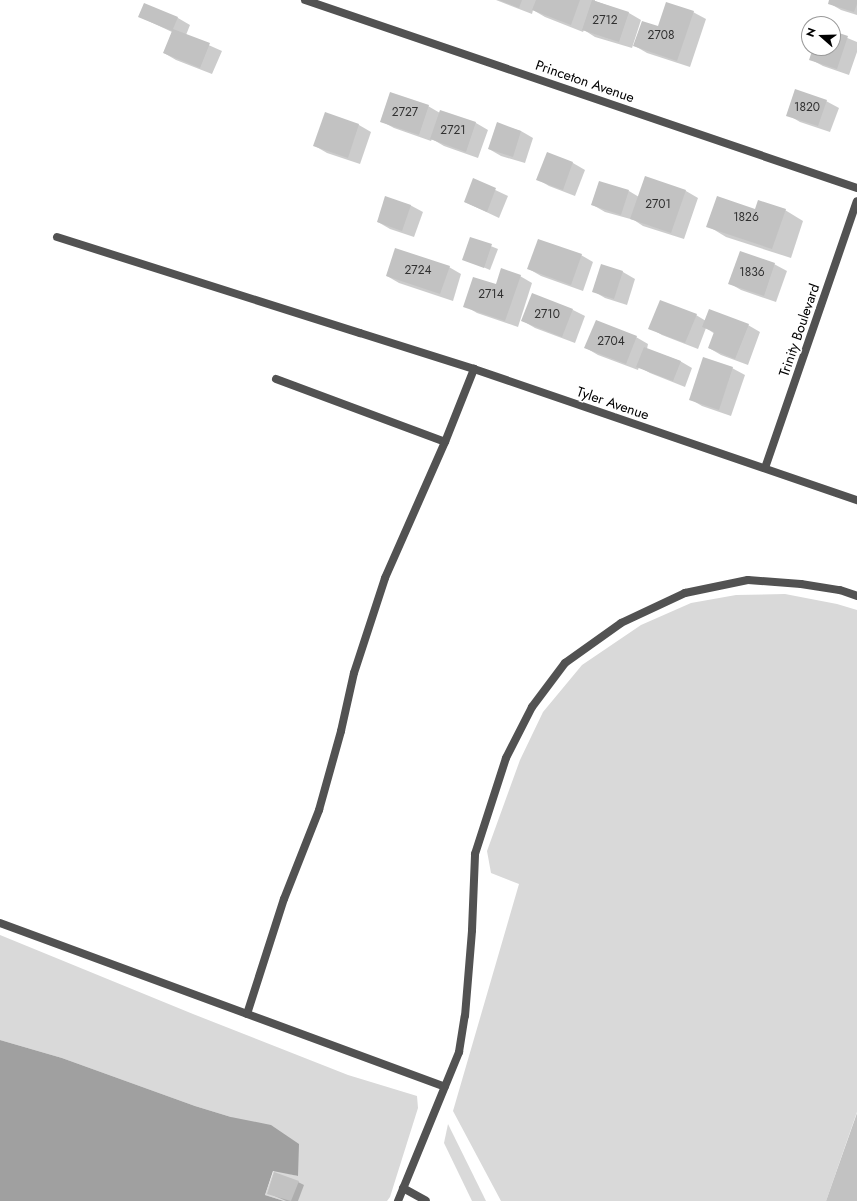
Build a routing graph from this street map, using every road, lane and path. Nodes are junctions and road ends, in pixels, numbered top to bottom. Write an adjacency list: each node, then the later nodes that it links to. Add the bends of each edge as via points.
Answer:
1 (305, 0): 2 (street, Princeton Avenue)
2 (857, 188)
3 (857, 201): 8 (street, Trinity Boulevard)
4 (57, 237): 5 (street, Tyler Avenue)
5 (474, 369): 7 (street); 8 (street, Tyler Avenue)
6 (276, 379): 7 (street)
7 (445, 442): 12 (street, via 385,578 354,673 321,803 284,899)
8 (765, 468): 9 (street, Tyler Avenue)
9 (857, 500)
10 (857, 596): 13 (street, via 840,590 801,584 748,580 685,593 621,623 565,663 532,707 506,758 475,854 472,930 464,1016 459,1052)
11 (0, 923): 12 (street)
12 (247, 1014): 13 (street)
13 (445, 1087): 14 (street)
14 (403, 1188): 15 (street); 16 (street)
15 (398, 1201)
16 (426, 1201)

